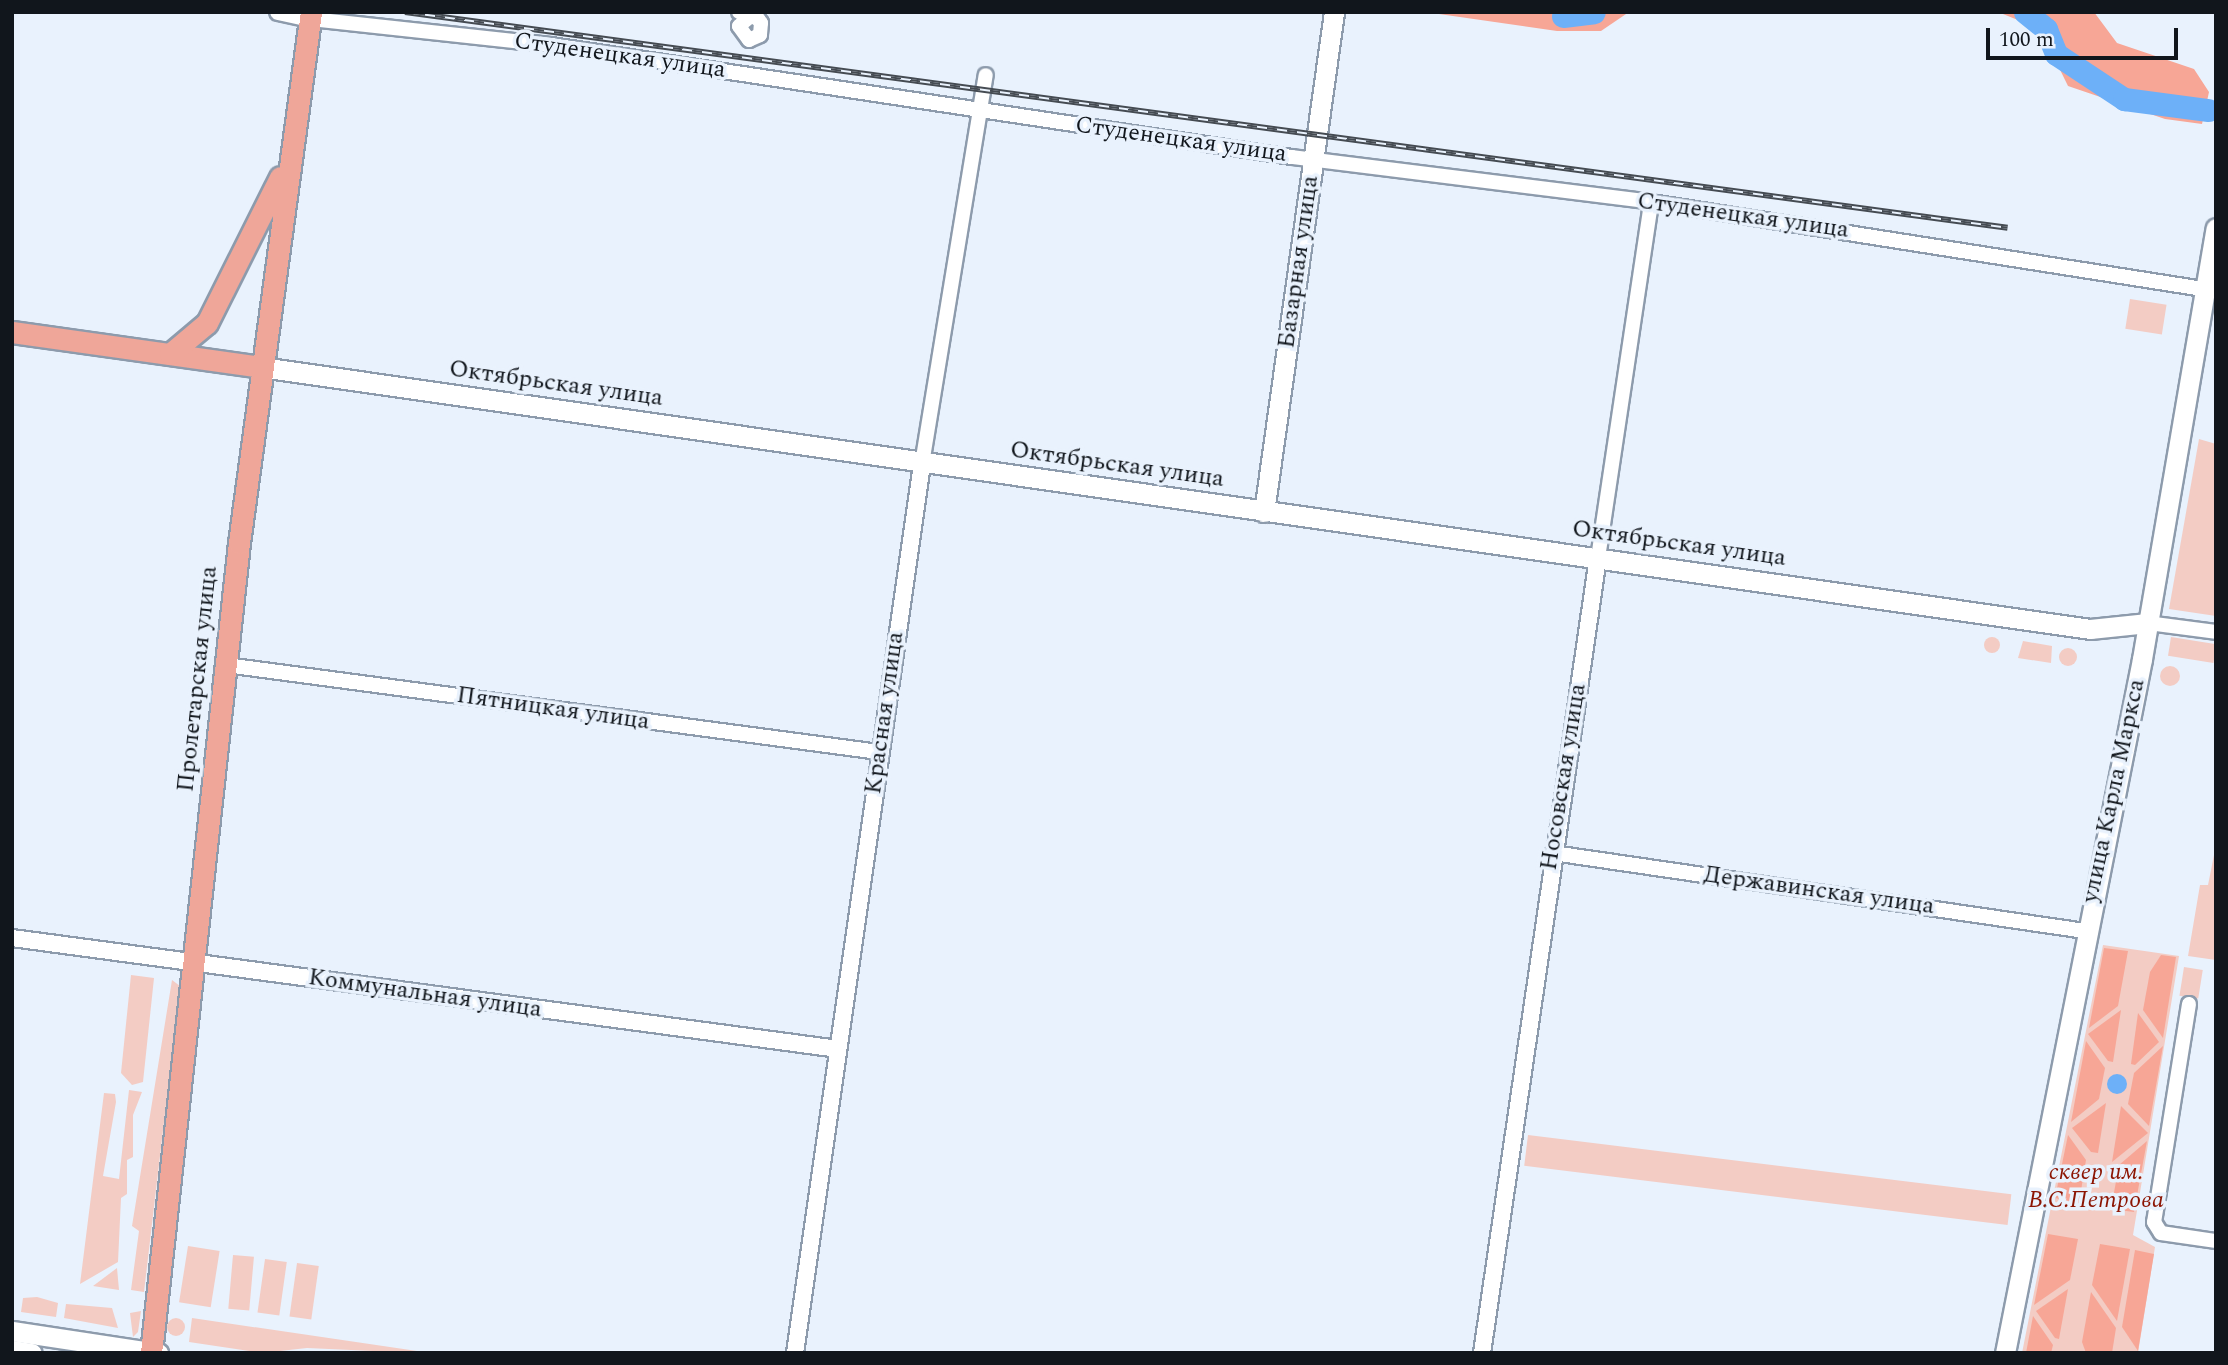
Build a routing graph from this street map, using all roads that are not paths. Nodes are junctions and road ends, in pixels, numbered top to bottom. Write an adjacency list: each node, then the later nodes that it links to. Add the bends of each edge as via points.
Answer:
1 (278, 12): 3 (street)
2 (1334, 12): 6 (main road, Базарная улица)
3 (311, 15): 5 (street, Студенецкая улица, via 564,47); 7 (main road, Пролетарская улица)
4 (986, 75): 5 (street, Красная улица)
5 (978, 110): 6 (street, Студенецкая улица); 14 (street, Красная улица)
6 (1313, 159): 8 (street, Студенецкая улица); 15 (main road, Базарная улица)
7 (287, 163): 12 (main road, via 207,323); 13 (main road, Пролетарская улица)
8 (1651, 202): 10 (street, Студенецкая улица); 16 (street, Носовская улица)
9 (2216, 228): 10 (main road, улица Карла Маркса)
10 (2210, 288): 17 (main road, улица Карла Маркса)
11 (12, 332): 12 (main road, Октябрьская улица)
12 (170, 354): 13 (main road, Октябрьская улица)
13 (261, 367): 14 (main road, Октябрьская улица); 19 (main road, Пролетарская улица)
14 (922, 464): 15 (main road, Октябрьская улица); 20 (street, Красная улица)
15 (1264, 512): 16 (main road, Октябрьская улица)
16 (1598, 558): 17 (main road, Октябрьская улица, via 2090,629); 21 (street, Носовская улица)
17 (2148, 623): 18 (street, Октябрьская улица); 22 (main road, улица Карла Маркса)
18 (2216, 632)
19 (226, 665): 20 (street, Пятницкая улица); 24 (main road, Пролетарская улица)
20 (879, 752): 26 (street, Красная улица)
21 (1553, 853): 22 (street, Державинская улица); 33 (street, Носовская улица)
22 (2085, 931): 34 (main road, улица Карла Маркса)
23 (12, 938): 24 (street, Коммунальная улица)
24 (197, 964): 26 (street, Коммунальная улица); 30 (main road, Пролетарская улица)
25 (2189, 1004): 27 (street, via 2154,1222 2161,1233)
26 (838, 1049): 32 (street, Красная улица)
27 (2216, 1241)
28 (12, 1331): 30 (main road)
29 (12, 1350): 31 (main road)
30 (153, 1352)
31 (33, 1353)
32 (794, 1353)
33 (1482, 1353)
34 (2005, 1353)

